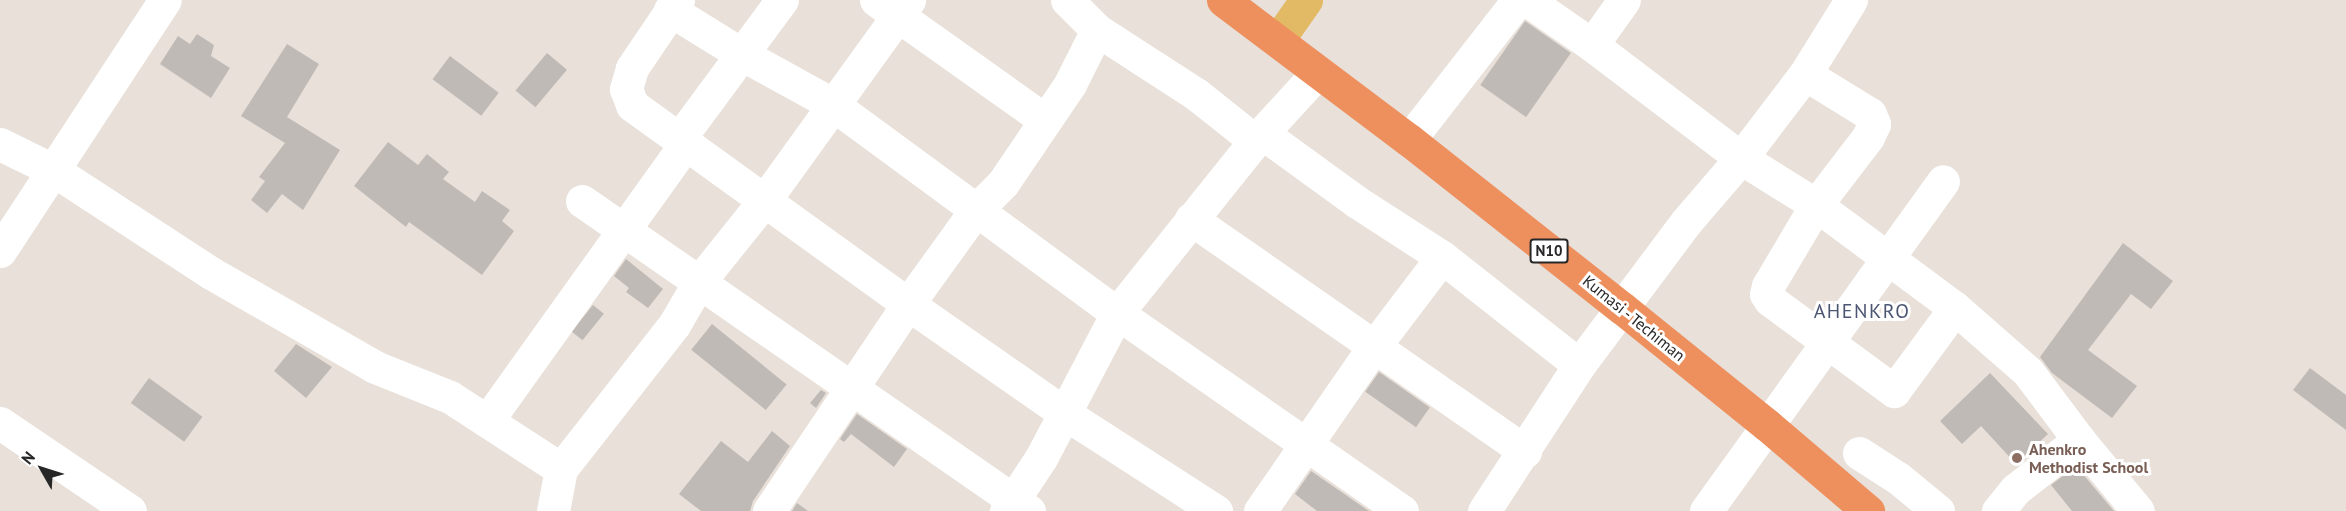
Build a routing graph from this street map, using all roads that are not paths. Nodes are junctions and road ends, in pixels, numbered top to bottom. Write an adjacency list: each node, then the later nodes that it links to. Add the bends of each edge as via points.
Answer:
1 (165, 0): 25 (street)
2 (782, 0): 15 (street)
3 (1066, 0): 12 (street)
4 (1223, 0): 13 (highway, Kumasi - Techiman / N10)
5 (1306, 0): 13 (main road)
6 (1518, 0): 21 (street)
7 (1527, 0): 14 (street)
8 (1624, 0): 14 (street)
9 (1851, 0): 17 (street)
10 (674, 5): 15 (street); 22 (street, via 632,68 626,89 632,105)
11 (894, 5): 18 (street); 19 (street)
12 (1097, 30): 19 (street, via 1070,84); 20 (street)
13 (1278, 40): 16 (highway, Kumasi - Techiman / N10)
14 (1592, 45): 24 (street)
15 (743, 55): 18 (street); 22 (street)
16 (1318, 72): 20 (street); 21 (highway, Kumasi - Techiman / N10)
17 (1805, 74): 24 (street); 29 (street, via 1870,114 1874,124)
18 (832, 104): 28 (street); 30 (street)
19 (1045, 120): 30 (street, via 1003,183)
20 (1258, 137): 31 (street); 34 (street)
21 (1409, 140): 38 (highway, Kumasi - Techiman / N10)
22 (682, 142): 28 (street); 32 (street)
23 (0, 144): 25 (street)
24 (1741, 158): 29 (street); 38 (street, via 1686,222)
25 (53, 170): 33 (street); 46 (street, via 211,273 375,367 450,397)
26 (1943, 181): 35 (street)
27 (582, 201): 32 (street)
28 (764, 201): 36 (street); 37 (street)
29 (1816, 205): 35 (street); 41 (street, via 1766,294)
30 (975, 211): 37 (street); 40 (street)
31 (1191, 219): 40 (street); 42 (street)
32 (624, 231): 36 (street); 46 (street)
33 (0, 251)
34 (1442, 257): 42 (street); 43 (street)
35 (1889, 259): 39 (street); 41 (street)
36 (699, 282): 44 (street); 53 (street, via 674,325)
37 (908, 304): 44 (street); 45 (street)
38 (1622, 308): 43 (street); 48 (highway, Kumasi - Techiman / N10)
39 (1955, 308): 41 (street, via 1894,391); 49 (street, via 2028,372)
40 (1117, 313): 45 (street); 50 (street)
41 (1826, 341): 48 (street)
42 (1373, 348): 50 (street); 51 (street)
43 (1579, 365): 51 (street)
44 (852, 389): 54 (street); 57 (street)
45 (1064, 413): 54 (street); 58 (street)
46 (487, 421): 53 (street)
47 (0, 423): 55 (street)
48 (1767, 425): 62 (street); 63 (highway, Kumasi - Techiman / N10)
49 (2079, 440): 65 (street, via 2016,489); 66 (street)
50 (1306, 445): 59 (street); 60 (street)
51 (1525, 451): 61 (street)
52 (1859, 453): 64 (street)
53 (561, 469): 56 (street)
54 (1016, 507)
55 (129, 511)
56 (553, 511)
57 (769, 511)
58 (1216, 511)
59 (1260, 511)
60 (1402, 511)
61 (1484, 511)
62 (1706, 511)
63 (1869, 511)
64 (1938, 511)
65 (1998, 511)
66 (2138, 511)

